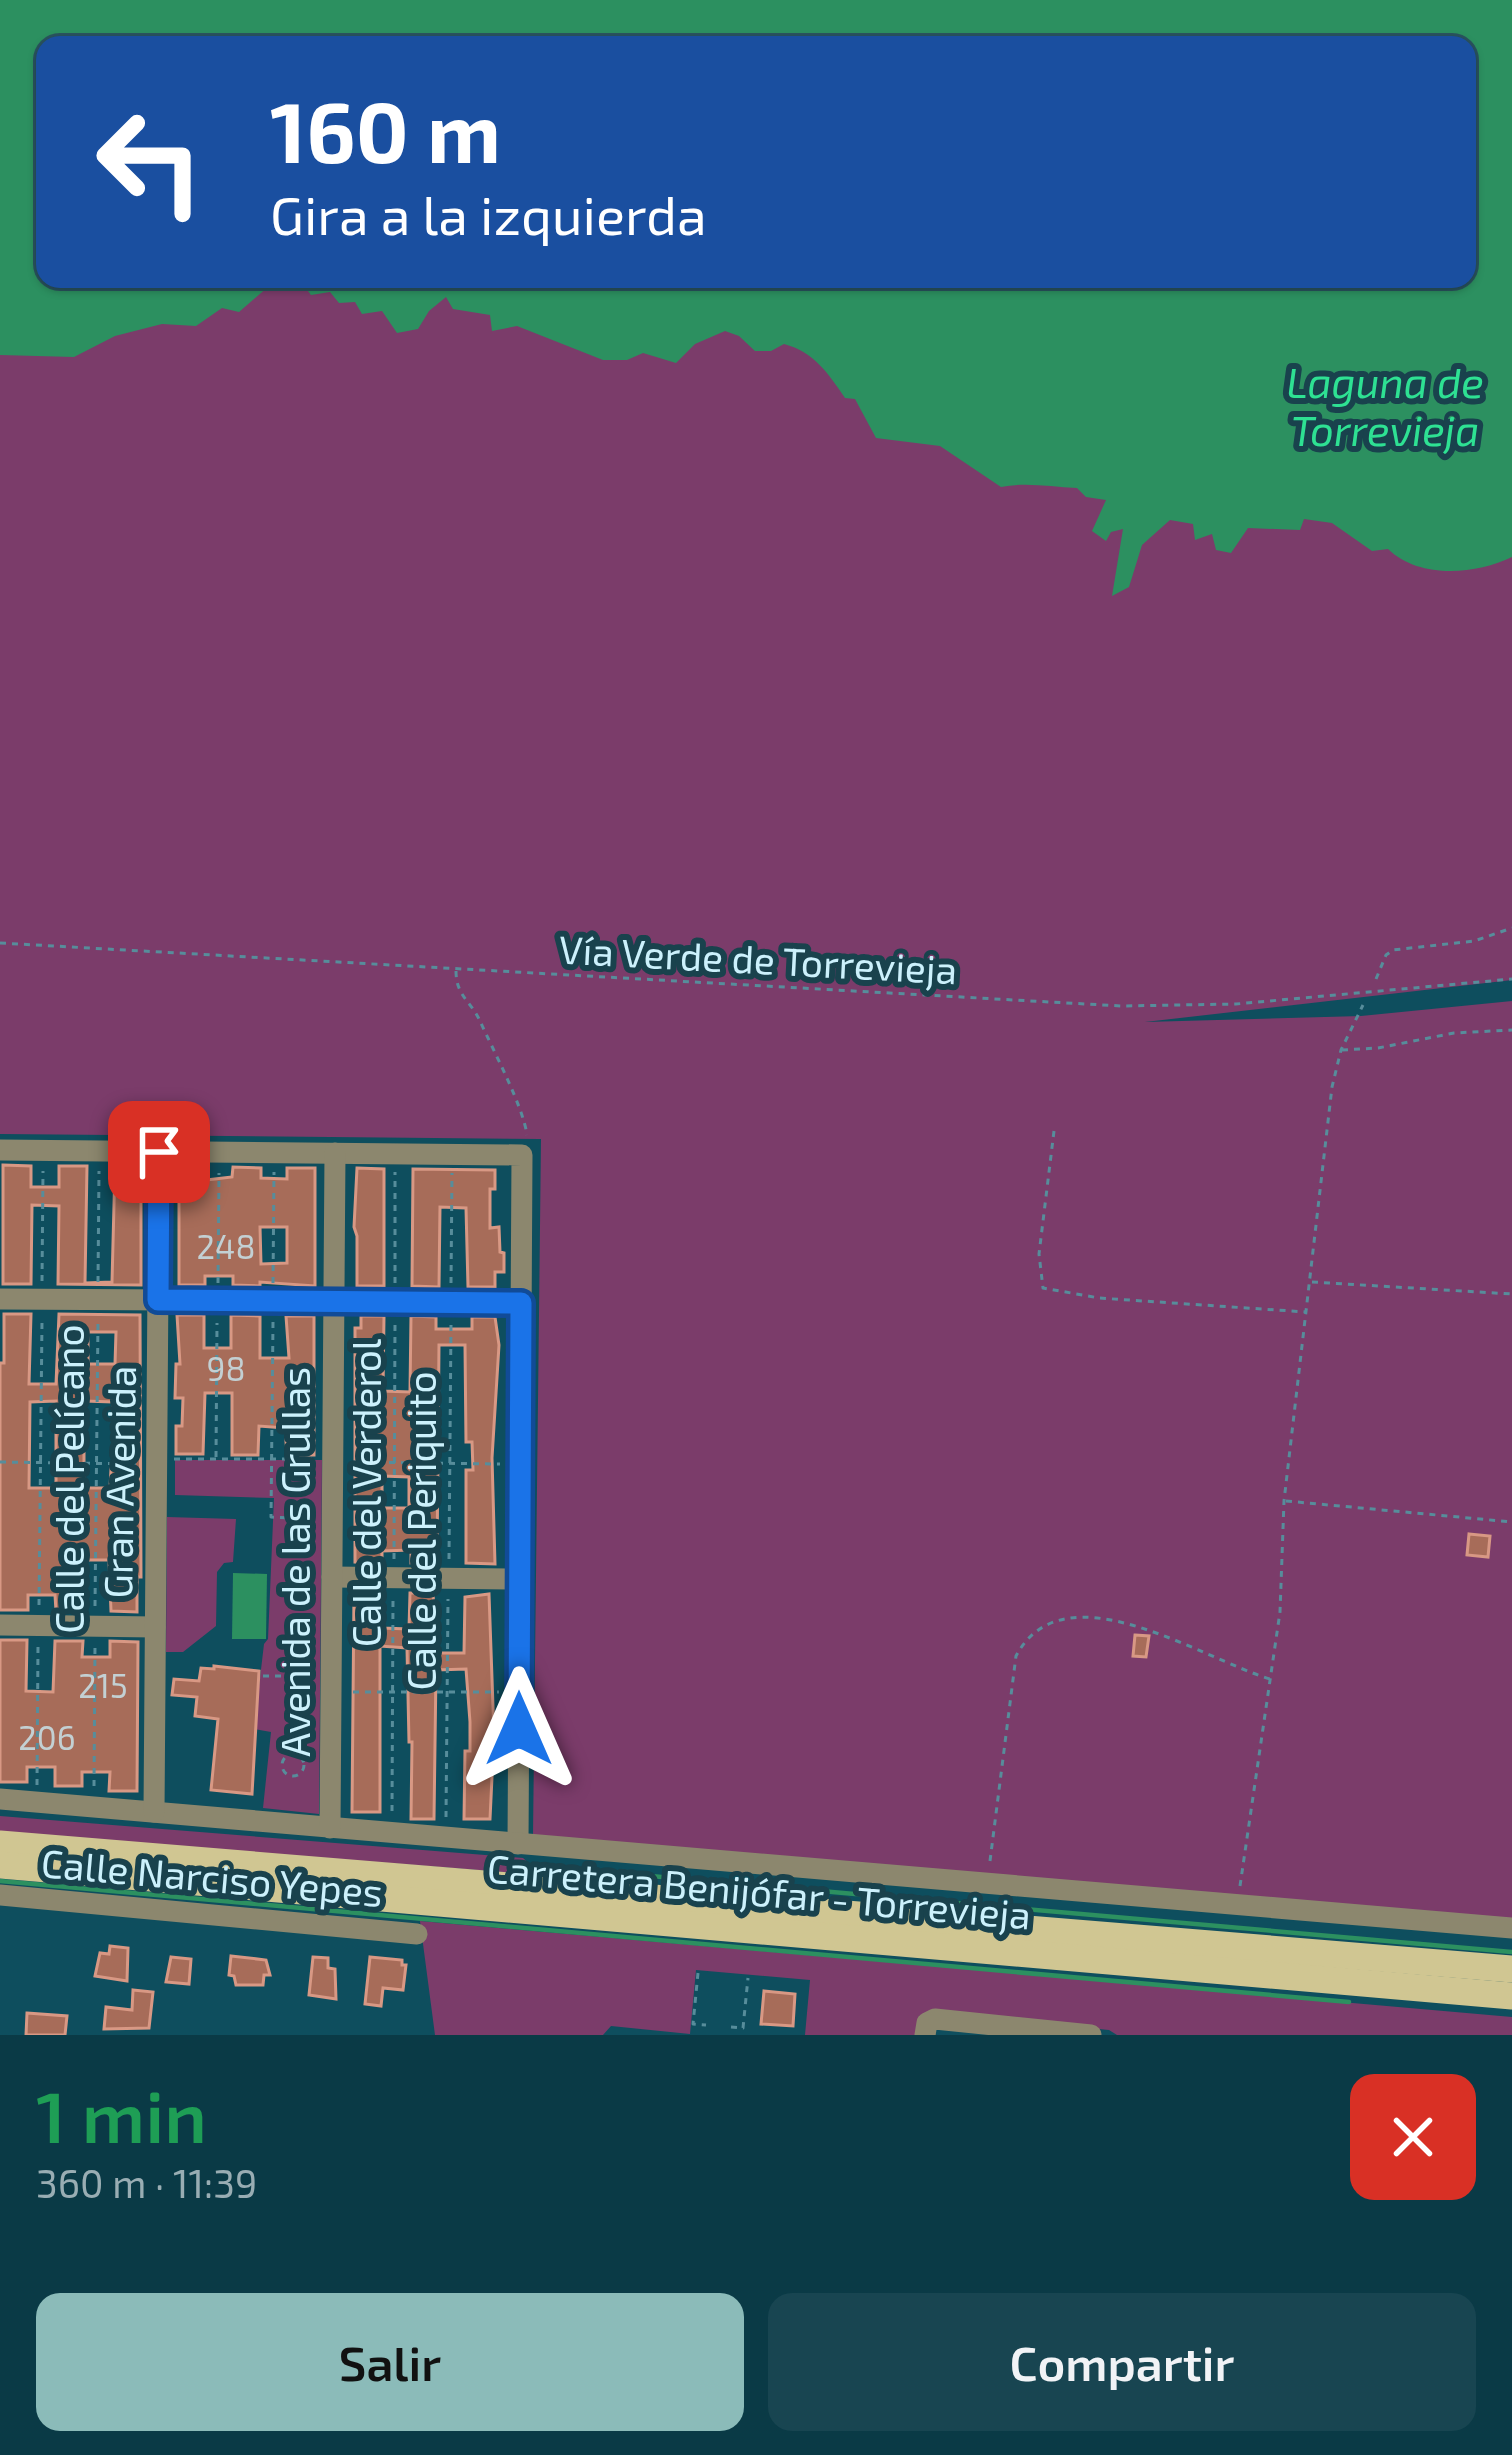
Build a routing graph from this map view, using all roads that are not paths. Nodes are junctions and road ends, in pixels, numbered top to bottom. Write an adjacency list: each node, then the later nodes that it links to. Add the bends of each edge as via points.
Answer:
1 (0, 1150): 2 (street)
2 (159, 1152): 3 (street); 5 (street, Gran Avenida)
3 (335, 1153): 6 (street, Avenida de las Grullas); 7 (street, via 523,1155)
4 (0, 1299): 5 (street)
5 (158, 1300): 6 (street); 11 (street, Gran Avenida)
6 (334, 1301): 7 (street); 8 (street, Avenida de las Grullas)
7 (521, 1303): 9 (street)
8 (332, 1577): 9 (street); 14 (street, Avenida de las Grullas)
9 (520, 1579): 16 (street)
10 (0, 1625): 11 (street)
11 (155, 1627): 13 (street, Gran Avenida)
12 (0, 1799): 13 (street)
13 (154, 1813): 14 (street)
14 (330, 1828): 16 (street)
15 (0, 1844): 21 (main road, Carretera Benijófar - Torrevieja)
16 (518, 1844): 19 (street)
17 (0, 1865): 22 (main road, Carretera Benijófar - Torrevieja)
18 (0, 1894): 20 (street, Calle Narciso Yepes)
19 (1512, 1928)
20 (417, 1934)
21 (1512, 1969)
22 (1512, 1996)
23 (1020, 2031): 24 (street, via 935,2019); 25 (street)
24 (925, 2035)
25 (1090, 2035)

